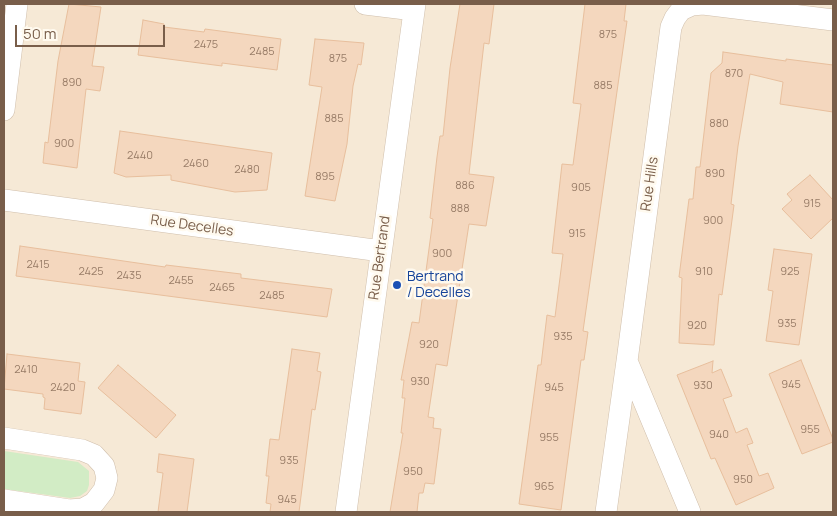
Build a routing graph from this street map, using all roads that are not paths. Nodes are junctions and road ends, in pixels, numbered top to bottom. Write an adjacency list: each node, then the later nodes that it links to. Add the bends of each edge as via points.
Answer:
1 (17, 4): 5 (street)
2 (365, 4): 3 (street)
3 (414, 7): 7 (street, Rue Bertrand)
4 (833, 20): 8 (street, Rue Hills, via 703,4 681,10 675,18 671,27)
5 (4, 110)
6 (4, 200): 7 (street, Rue Decelles)
7 (381, 251): 11 (street, Rue Bertrand)
8 (627, 361): 12 (street, Rue Hills); 13 (street)
9 (4, 438): 10 (street, via 82,450 94,455 104,466 107,478 104,490 94,503 83,509 69,510)
10 (4, 500)
11 (346, 512)
12 (606, 512)
13 (690, 512)

